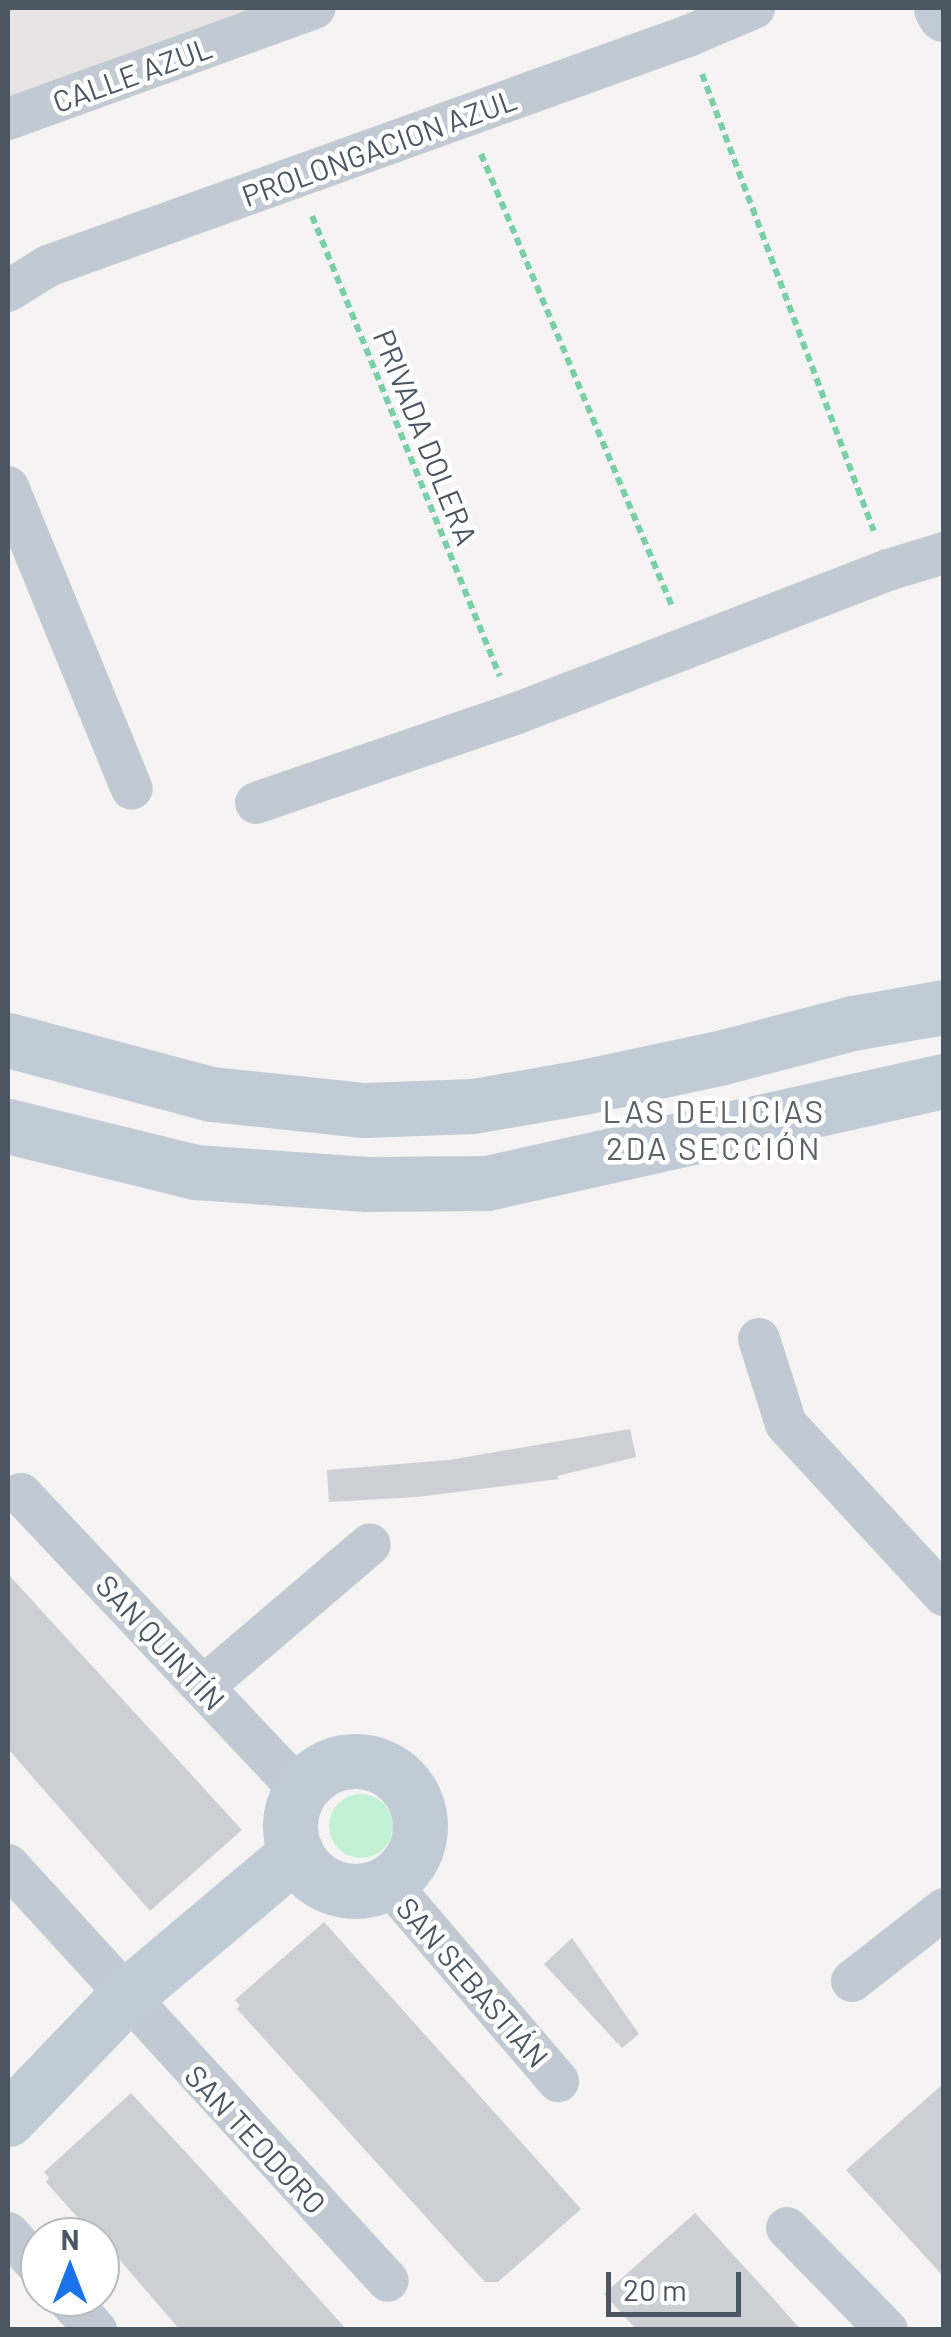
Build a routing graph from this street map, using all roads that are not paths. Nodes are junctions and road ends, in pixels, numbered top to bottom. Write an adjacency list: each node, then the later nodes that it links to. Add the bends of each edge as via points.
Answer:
1 (314, 8): 3 (street, CALLE AZUL)
2 (754, 8): 4 (street, PROLONGACION AZUL, via 48,266)
3 (8, 120)
4 (8, 291)
5 (8, 487): 7 (street)
6 (944, 554): 8 (street)
7 (132, 789)
8 (256, 803)
9 (944, 1007): 10 (main road, via 473,1106 364,1110 211,1094)
10 (8, 1040)
11 (944, 1081): 12 (main road, via 487,1183 367,1184 195,1172)
12 (8, 1126)
13 (759, 1339): 16 (street, via 786,1424)
14 (22, 1494): 17 (street, SAN QUINTÍN)
15 (370, 1544): 17 (street)
16 (944, 1594)
17 (204, 1686): 18 (street, SAN QUINTÍN)
18 (300, 1790): 19 (main road, via 292,1810); 21 (main road, via 334,1764 376,1764 396,1774 414,1800 421,1830 416,1851)
19 (296, 1853): 21 (main road, via 308,1871 346,1890); 24 (main road)
20 (8, 1865): 24 (street, SAN TEODORO)
21 (388, 1882): 25 (street, SAN SEBASTIÁN)
22 (944, 1909): 23 (street)
23 (852, 1981)
24 (125, 1997): 26 (main road); 28 (street, SAN TEODORO)
25 (558, 2081)
26 (8, 2120)
27 (787, 2228): 29 (street)
28 (388, 2281)
29 (887, 2330)

